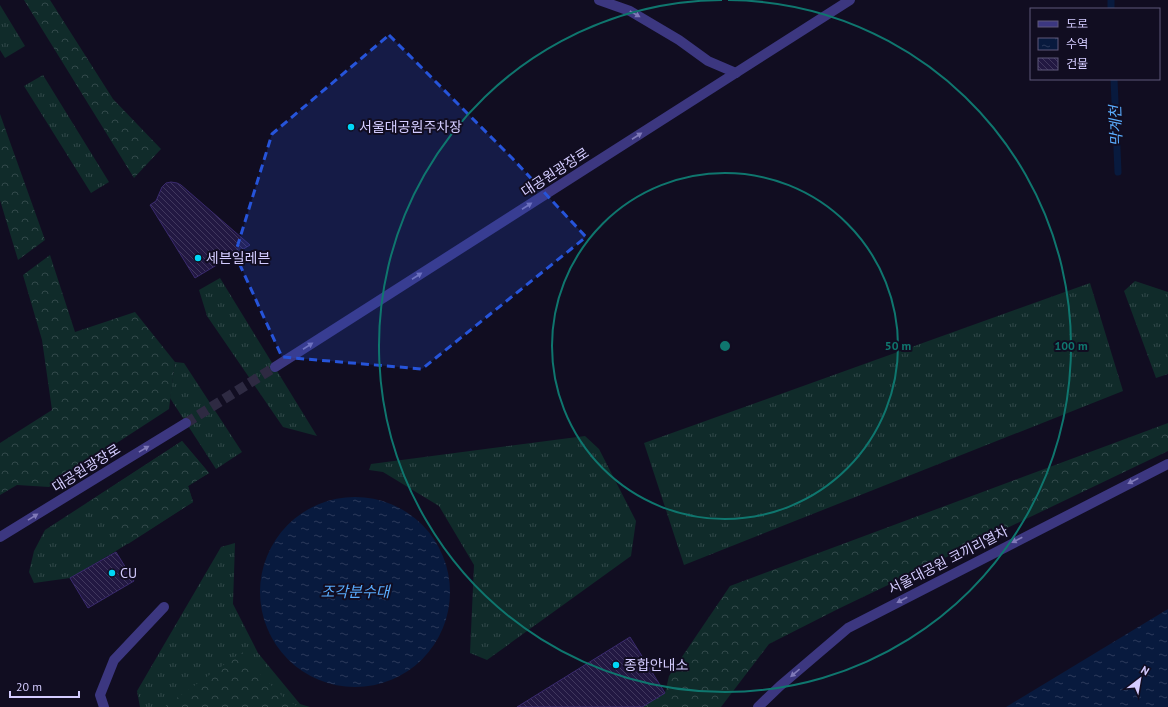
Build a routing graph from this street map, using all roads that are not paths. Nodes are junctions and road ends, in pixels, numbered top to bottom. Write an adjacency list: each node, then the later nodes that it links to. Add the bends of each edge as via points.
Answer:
1 (599, 0): 3 (street, one-way to 3, via 630,11 679,40 708,61)
2 (850, 0): 3 (street, 대공원광장로)
3 (736, 73): 4 (street, 대공원광장로, one-way to 3)
4 (275, 367)
5 (186, 423): 7 (street, 대공원광장로, one-way to 5)
6 (1168, 464): 10 (street, 서울대공원 코끼리열차, one-way to 10, via 848,628)
7 (0, 537)
8 (164, 607): 9 (street, via 114,660 100,695)
9 (104, 707)
10 (758, 707)

